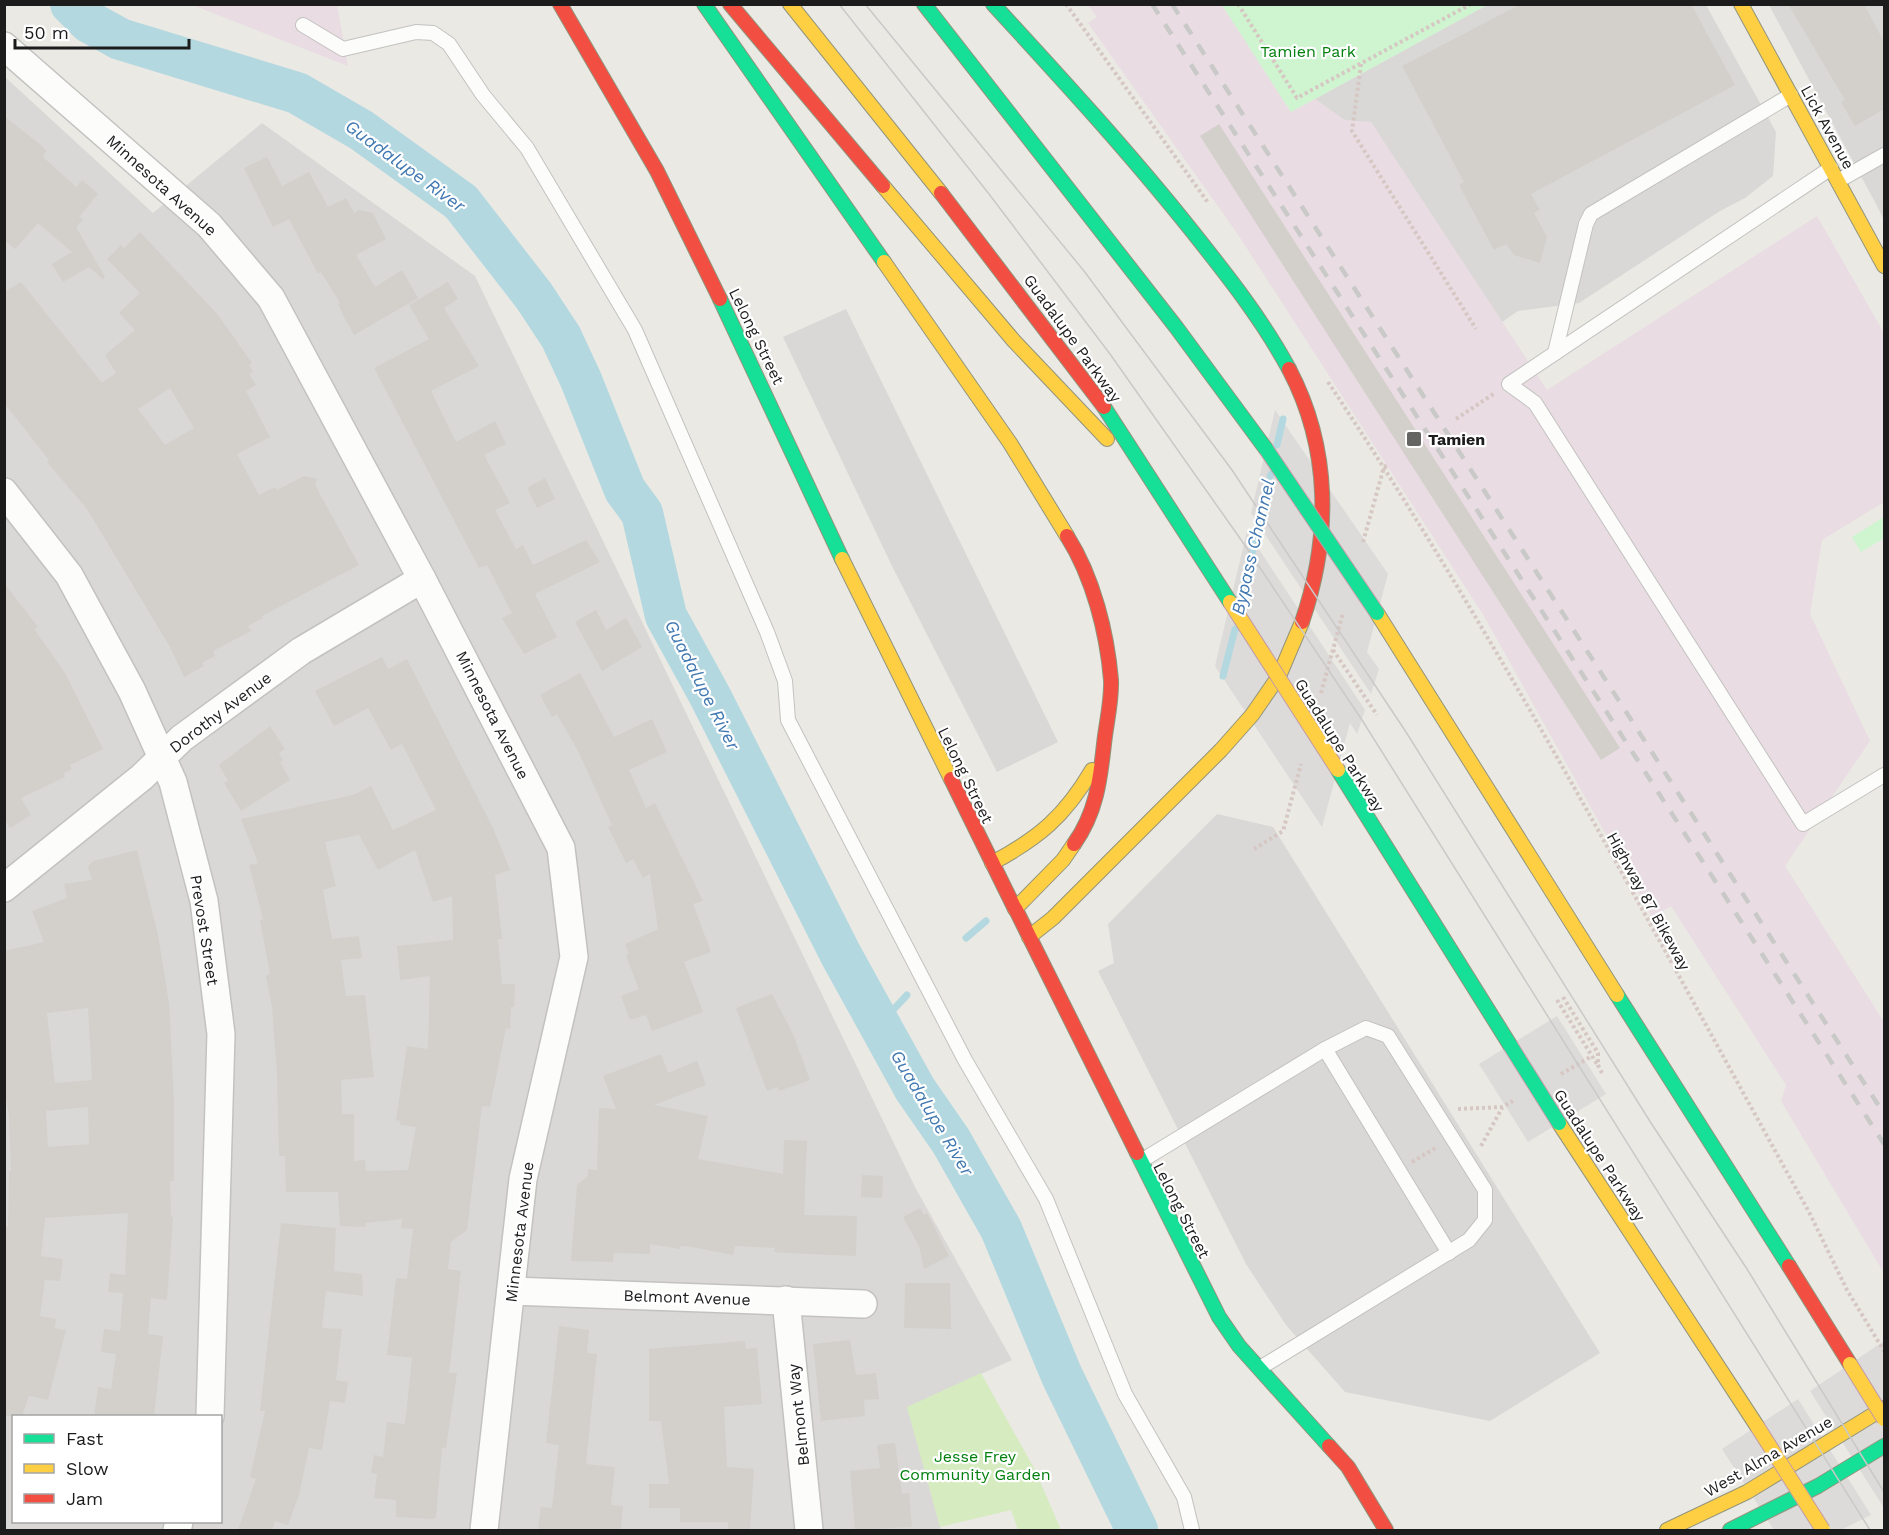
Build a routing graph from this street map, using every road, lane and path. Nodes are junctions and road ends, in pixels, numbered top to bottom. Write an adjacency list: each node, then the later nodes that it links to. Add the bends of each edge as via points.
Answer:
1 (561, 4): 35 (main road, Lelong Street, via 657,171 852,581)
2 (704, 4): 30 (main road, via 961,370 1070,540 1088,579 1107,650 1111,682)
3 (730, 4): 22 (main road, via 1014,341)
4 (790, 4): 22 (main road, Guadalupe Parkway, via 1092,388)
5 (924, 4): 55 (main road, bridge, via 1162,308 1266,449 1377,613)
6 (993, 4): 38 (main road, via 1093,110 1260,318 1290,366 1310,412 1323,480 1324,521 1306,612 1286,663 1263,702 1234,738 1053,918)
7 (1238, 4): 12 (path, via 1297,98)
8 (1472, 4): 12 (path)
9 (1741, 4): 13 (main road, Lick Avenue)
10 (303, 25): 59 (lane, via 343,49 416,32 434,33 449,44 483,95 527,148 593,258 635,330 767,632 785,681 788,720 965,1060 1046,1199 1125,1394 1184,1497)
11 (4, 46): 25 (street, Minnesota Avenue, via 209,225 271,298)
12 (1361, 64): 18 (path, via 1352,131)
13 (1791, 95): 15 (main road, Lick Avenue); 19 (lane, via 1591,214)
14 (1884, 155): 16 (lane)
15 (1831, 168): 16 (main road, Lick Avenue); 19 (lane)
16 (1838, 181): 17 (main road, Lick Avenue)
17 (1884, 266)
18 (1476, 329)
19 (1555, 353): 20 (lane)
20 (1509, 384): 21 (path); 33 (lane, via 1535,404 1803,824)
21 (1456, 419)
22 (1154, 488): 63 (main road, Guadalupe Parkway, bridge)
23 (4, 492): 31 (street, Prevost Street, via 69,575 132,691)
24 (1362, 547): 51 (path, Highway 87 Bikeway, via 1387,465)
25 (422, 579): 31 (street, Dorothy Avenue, via 301,651); 48 (street, Minnesota Avenue, via 561,848 574,957 523,1179)
26 (1346, 604): 27 (path)
27 (1333, 650): 28 (path); 29 (path)
28 (1320, 695)
29 (1377, 715)
30 (1101, 752): 35 (main road, via 1058,822 1037,839); 37 (main road, via 1100,791 1086,827 1063,860)
31 (162, 757): 36 (street, Dorothy Avenue); 54 (street, Prevost Street, via 173,782 204,901 221,1034)
32 (1301, 763): 34 (path, via 1283,831)
33 (1884, 775)
34 (1254, 849)
35 (992, 863): 37 (main road, Lelong Street)
36 (4, 888)
37 (1015, 909): 38 (main road, Lelong Street)
38 (1029, 937): 45 (main road, Lelong Street)
39 (1563, 996): 40 (path, via 1598,1053 1603,1075)
40 (1557, 1000)
41 (1325, 1049): 43 (lane, via 1366,1028 1388,1036); 45 (lane); 46 (lane)
42 (1502, 1107): 44 (path)
43 (1453, 1139): 46 (path); 47 (lane, via 1485,1190 1485,1220 1469,1240)
44 (1481, 1146)
45 (1140, 1162): 52 (main road, Lelong Street, via 1219,1317)
46 (1399, 1171): 47 (lane)
47 (1449, 1253): 52 (lane)
48 (511, 1291): 49 (street, Belmont Avenue); 57 (street, Minnesota Avenue)
49 (786, 1300): 50 (street, Belmont Avenue); 58 (street, Belmont Way)
50 (863, 1304)
51 (1884, 1351)
52 (1259, 1369): 60 (main road, Lelong Street, via 1348,1467)
53 (1884, 1408): 61 (main road, West Alma Avenue, via 1747,1492)
54 (210, 1415)
55 (1884, 1419)
56 (1884, 1446): 62 (main road, via 1818,1486)
57 (484, 1530)
58 (809, 1530)
59 (1192, 1530)
60 (1386, 1530)
61 (1667, 1530)
62 (1730, 1530)
63 (1823, 1530)

